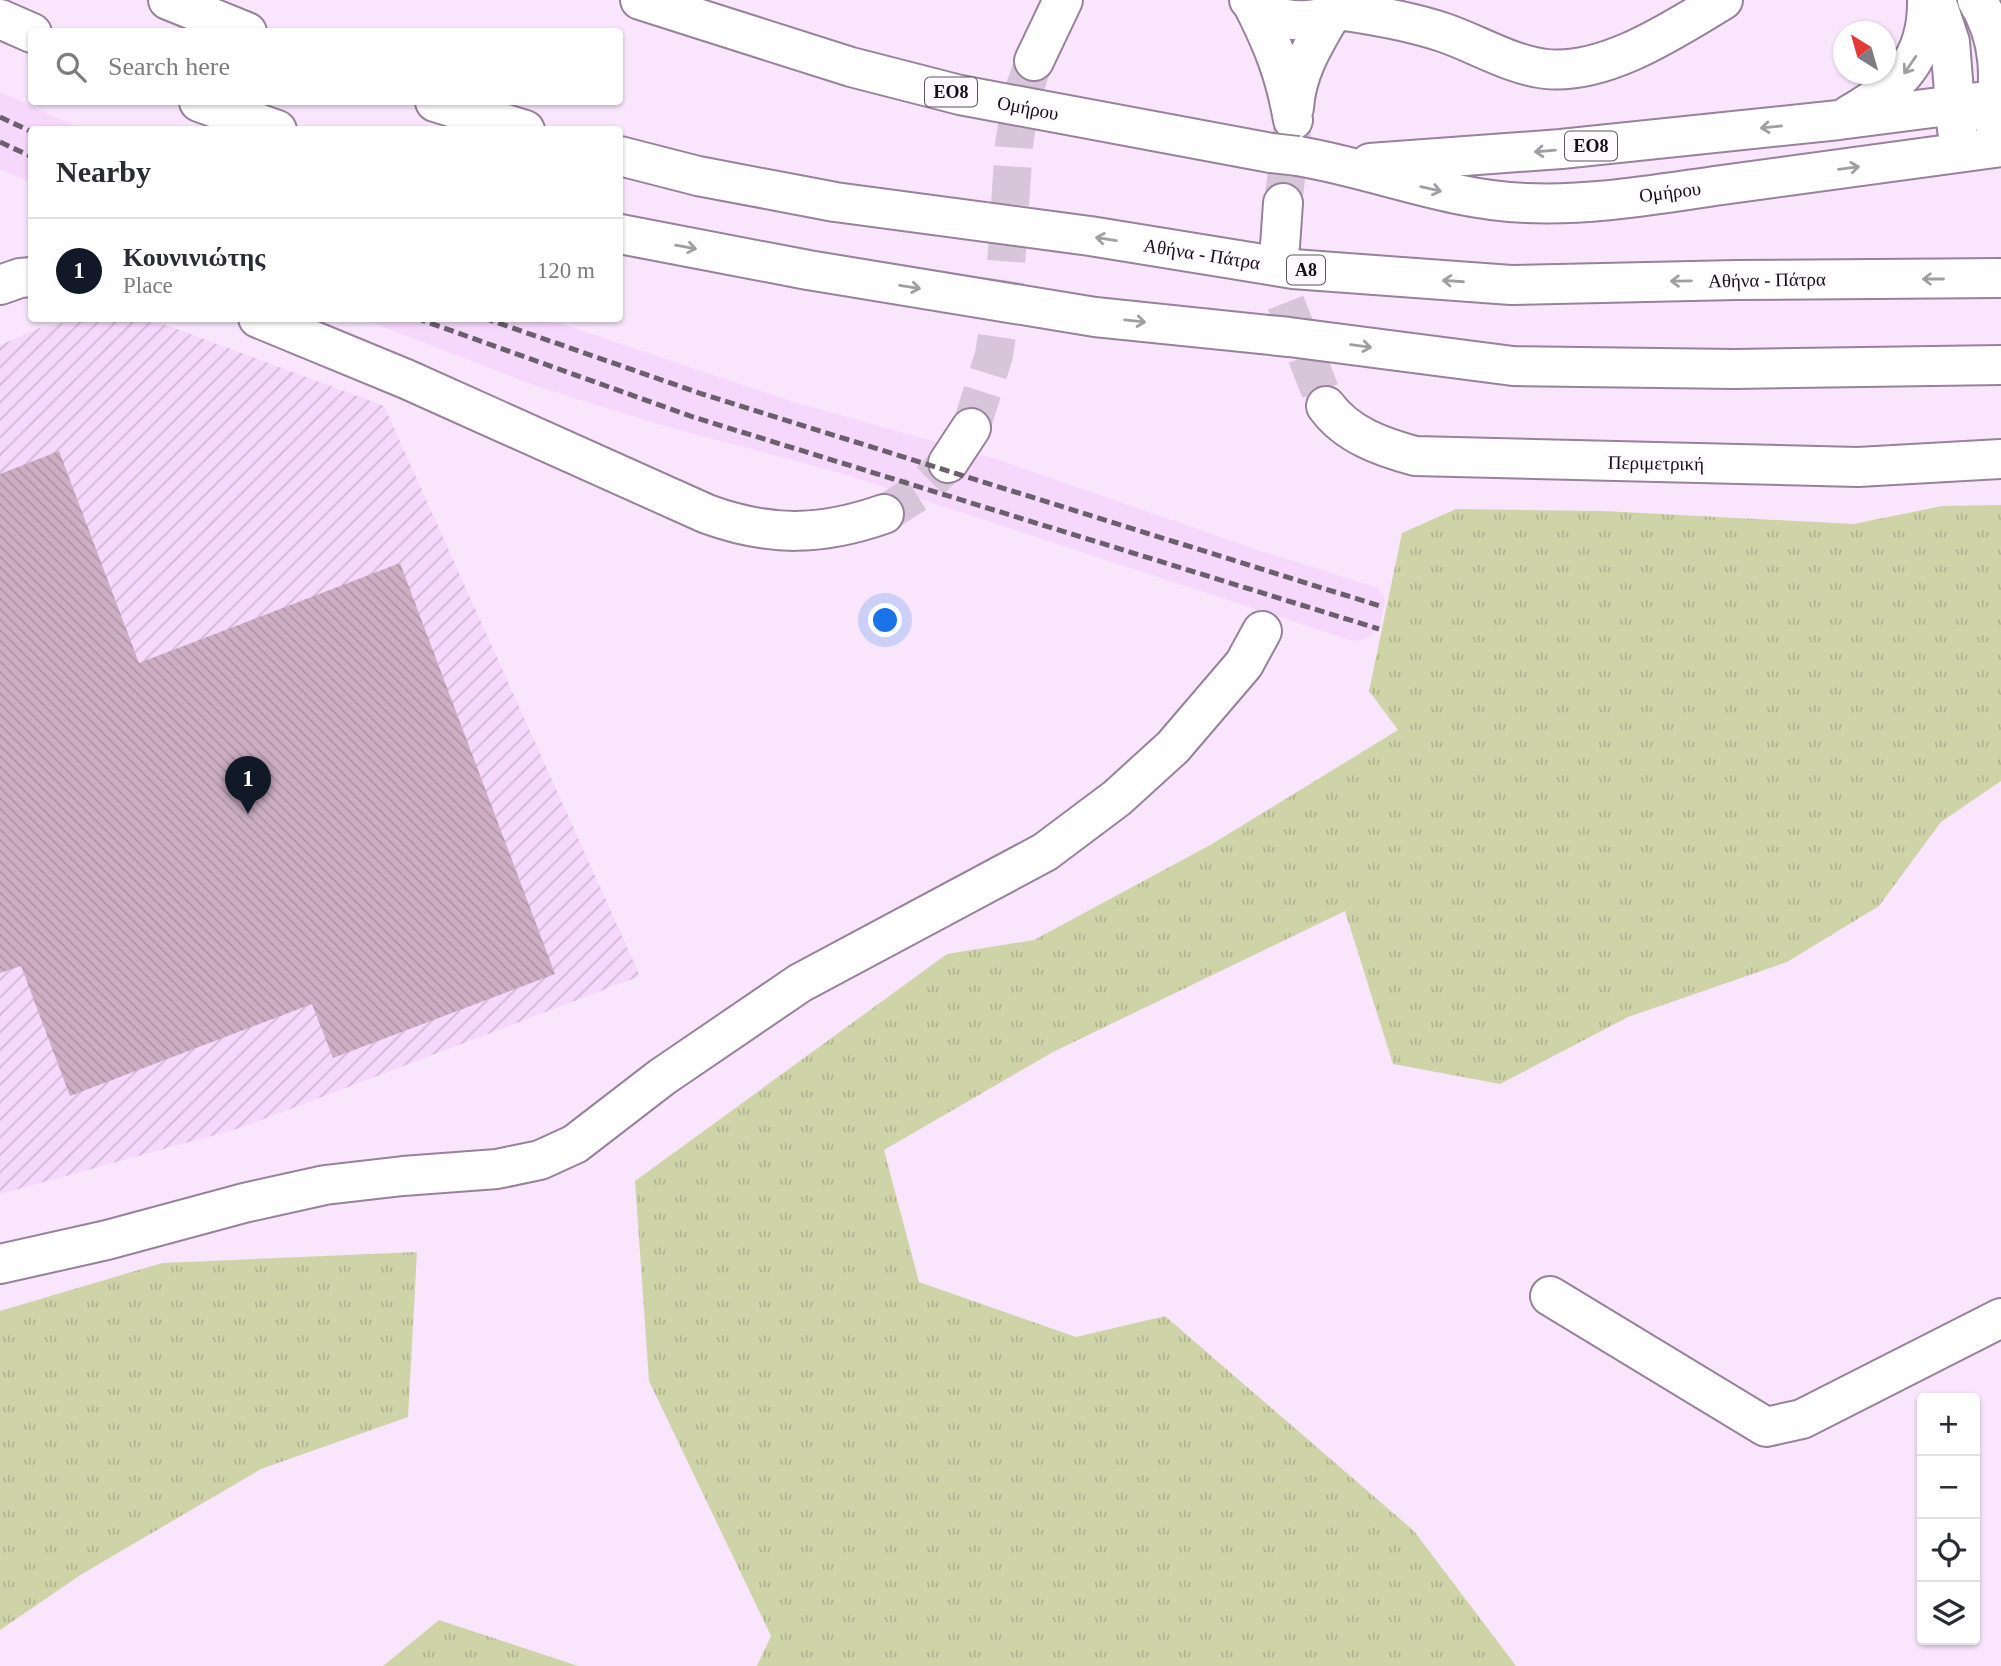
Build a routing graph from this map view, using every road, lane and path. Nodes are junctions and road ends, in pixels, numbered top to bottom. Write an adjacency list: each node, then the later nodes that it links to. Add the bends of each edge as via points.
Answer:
1 (640, 0): 25 (main road, Ομήρου / ΕΟ8, via 850,67 948,92)
2 (1063, 0): 15 (main road)
3 (1425, 0): 14 (main road)
4 (1723, 0): 14 (main road, via 1654,40 1582,67 1545,69)
5 (1927, 0): 20 (main road, one-way to 20, via 1918,53 1899,80)
6 (1936, 0): 17 (main road, via 1950,42)
7 (1251, 1): 10 (main road, via 1286,19 1312,21); 10 (main road, via 1277,52 1293,120 1295,91 1304,63)
8 (172, 2): 12 (main road)
9 (1985, 8): 16 (main road, via 1998,49)
10 (1345, 10): 14 (main road)
11 (0, 19): 13 (main road)
12 (237, 28)
13 (28, 31)
14 (1474, 44)
15 (1034, 61)
16 (1999, 99): 17 (main road, Ομήρου / ΕΟ8); 23 (main road)
17 (1956, 104): 20 (main road, Ομήρου / ΕΟ8); 23 (main road)
18 (207, 105): 21 (main road)
19 (445, 105): 22 (main road)
20 (1839, 120): 25 (main road, Ομήρου / ΕΟ8, one-way to 25, via 1561,149)
21 (266, 126)
22 (512, 126)
23 (1983, 150): 25 (main road, Ομήρου / ΕΟ8, one-way to 23, via 1427,188 1526,203 1636,197)
24 (623, 157): 30 (main road, Αθήνα - Πάτρα / Α8, one-way to 24, via 1511,285 1293,269 835,202)
25 (1342, 163)
26 (1283, 203): 28 (main road)
27 (623, 235): 33 (main road, one-way to 33, via 1095,317 1513,366)
28 (1280, 246)
29 (28, 277): 31 (main road)
30 (2001, 278)
31 (0, 285)
32 (268, 322): 38 (main road, via 737,525 800,532)
33 (2001, 365)
34 (1326, 406): 36 (main road, Περιμετρική, via 1337,421 1366,439 1415,456 1858,467)
35 (971, 428): 37 (main road)
36 (2001, 459)
37 (948, 463)
38 (884, 514)
39 (1262, 631): 40 (main road, via 1244,664 1173,747 1117,798 1056,844 800,983 662,1077 575,1144 540,1160 497,1169 326,1185)
40 (0, 1264)
41 (1550, 1296): 42 (main road, via 1766,1427 1802,1419)
42 (2001, 1318)

